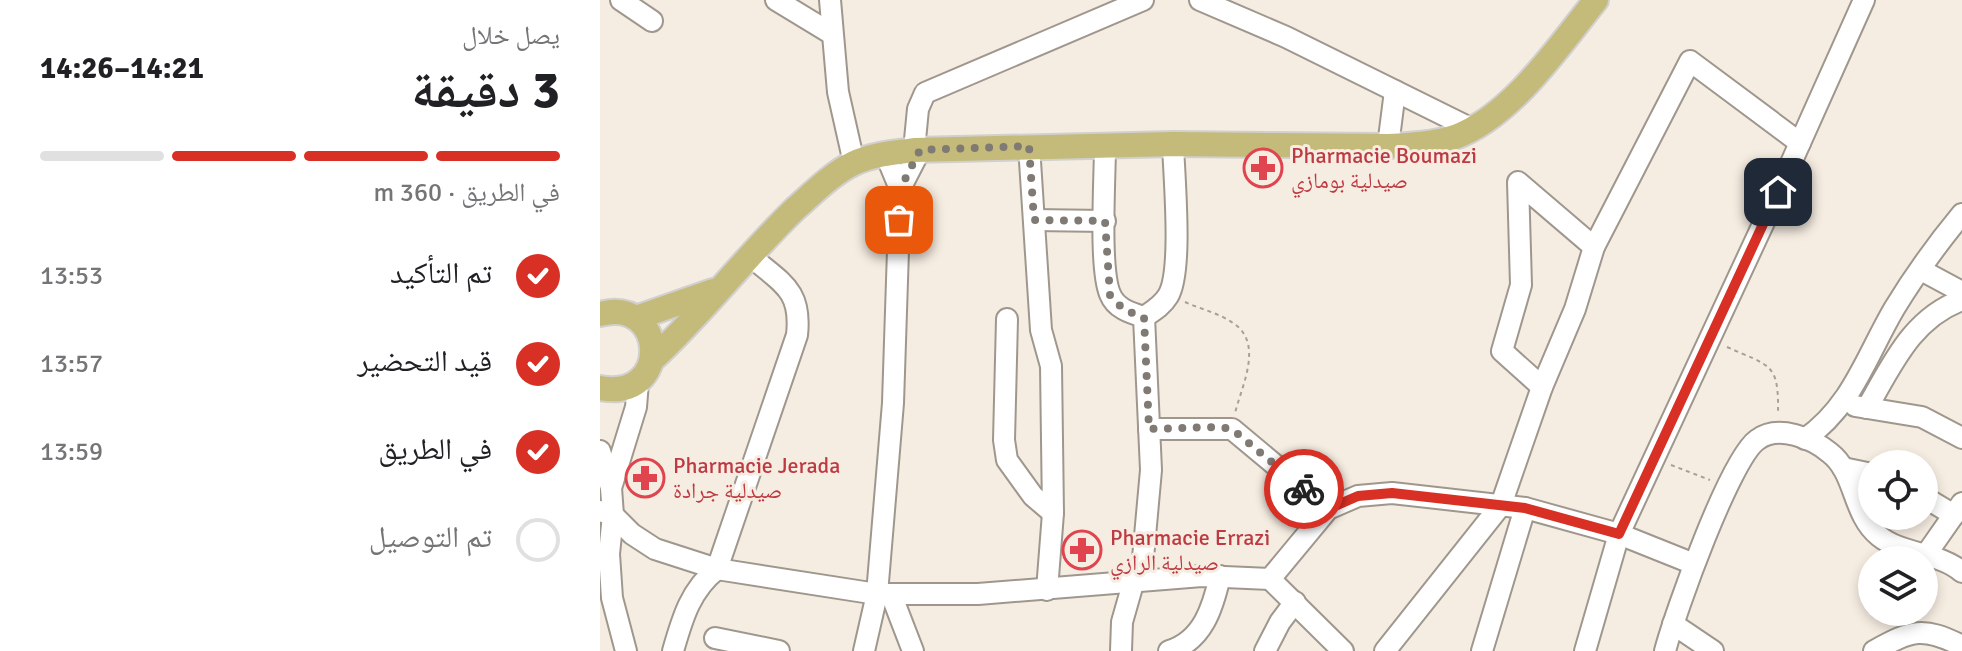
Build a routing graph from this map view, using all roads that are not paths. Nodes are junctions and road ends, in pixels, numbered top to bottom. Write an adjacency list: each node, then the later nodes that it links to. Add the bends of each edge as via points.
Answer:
1 (621, 0): 8 (street)
2 (776, 0): 9 (street)
3 (830, 0): 9 (street)
4 (1143, 0): 17 (street, via 925,93 918,109)
5 (1200, 0): 10 (street)
6 (1596, 0): 11 (main road, via 1514,98)
7 (1864, 0): 12 (street)
8 (652, 21)
9 (832, 34): 19 (street)
10 (1395, 91): 11 (street); 16 (street)
11 (1472, 129): 16 (main road, via 1448,139)
12 (1800, 143): 24 (street, via 1690,61); 53 (street)
13 (1173, 144): 14 (main road); 16 (main road); 31 (street, via 1175,269 1170,294)
14 (1105, 145): 15 (main road); 23 (street)
15 (1029, 146): 17 (main road); 22 (street)
16 (1388, 146)
17 (917, 150): 18 (main road); 20 (street)
18 (885, 153): 19 (main road); 20 (street)
19 (854, 163): 25 (main road, via 807,198)
20 (900, 189): 65 (street)
21 (1962, 214): 26 (street)
22 (1034, 220): 23 (street); 52 (street, via 1041,330 1051,366)
23 (1105, 221): 31 (street, via 1110,295 1124,310)
24 (1594, 247): 35 (street); 35 (street, via 1518,182 1521,285 1502,351)
25 (749, 255): 27 (main road); 58 (street, via 794,298 797,335)
26 (1921, 270): 28 (street); 37 (street)
27 (719, 289): 30 (main road); 33 (main road)
28 (1962, 292)
29 (1962, 300): 38 (street, via 1917,328)
30 (614, 311): 33 (main road, via 650,336)
31 (1144, 317): 39 (street)
32 (1007, 319): 52 (street, via 1007,460)
33 (653, 359): 34 (main road)
34 (638, 382): 36 (main road, via 626,389); 45 (street, via 636,407)
35 (1542, 387): 47 (street)
36 (600, 388)
37 (1843, 403): 38 (street); 41 (street)
38 (1867, 408): 40 (street, via 1922,417)
39 (1149, 429): 49 (street, via 1232,429); 63 (street, via 1151,470)
40 (1962, 438)
41 (1805, 439): 43 (street, via 1829,451); 57 (street, via 1777,432 1752,444)
42 (600, 451): 45 (street)
43 (1843, 468): 44 (street); 54 (street, via 1869,527)
44 (1858, 471)
45 (611, 488): 51 (street)
46 (1938, 502): 50 (street)
47 (1501, 505): 48 (street); 49 (street, via 1392,493 1358,496); 79 (street)
48 (1525, 508): 53 (street); 80 (street)
49 (1328, 509): 62 (street)
50 (1958, 509): 55 (street)
51 (606, 513): 58 (street, via 655,549); 60 (street)
52 (1053, 513): 64 (street)
53 (1619, 534): 57 (street); 81 (street)
54 (1898, 546)
55 (1932, 546)
56 (1938, 559): 59 (street)
57 (1694, 564): 67 (street)
58 (717, 569): 65 (street); 71 (street, via 703,580 687,607)
59 (1962, 572)
60 (605, 574): 70 (street)
61 (1220, 576): 62 (street); 63 (street); 76 (street, via 1203,625 1194,637)
62 (1270, 579): 66 (street)
63 (1137, 580): 64 (street); 75 (street, via 1122,622)
64 (1047, 590): 65 (street)
65 (884, 594): 73 (street); 74 (street)
66 (1295, 602): 77 (street); 78 (street)
67 (1673, 624): 82 (street); 83 (street)
68 (715, 638): 72 (street)
69 (1962, 646): 84 (street, via 1929,631 1914,632)
70 (626, 651)
71 (673, 651)
72 (779, 651)
73 (864, 651)
74 (913, 651)
75 (1121, 651)
76 (1169, 651)
77 (1265, 651)
78 (1343, 651)
79 (1385, 651)
80 (1482, 651)
81 (1585, 651)
82 (1665, 651)
83 (1713, 651)
84 (1874, 651)

